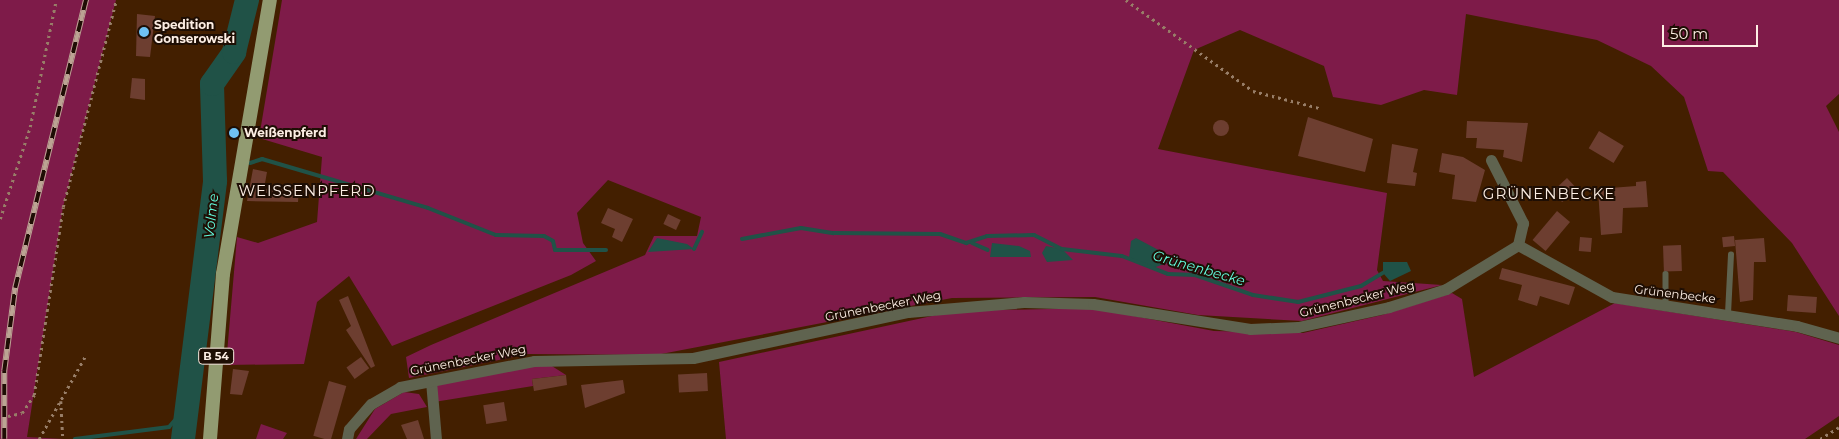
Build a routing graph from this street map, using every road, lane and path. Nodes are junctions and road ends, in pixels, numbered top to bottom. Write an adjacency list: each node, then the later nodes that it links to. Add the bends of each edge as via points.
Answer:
1 (56, 0): 7 (path, via 32,120)
2 (116, 0): 17 (path, via 63,207 34,395 22,413)
3 (270, 0): 21 (main road, B 54, via 223,274)
4 (1126, 0): 5 (path, via 1253,91)
5 (1319, 108)
6 (1491, 160): 8 (street, via 1523,223)
7 (0, 219)
8 (1518, 245): 11 (street, Grünenbecke, via 1612,297); 15 (street, Grünenbecker Weg, via 1446,289 1298,327 1250,329 1093,304 955,306 693,358 534,361)
9 (1731, 255): 12 (lane)
10 (1666, 274): 11 (lane)
11 (1666, 307): 12 (street, Grünenbecke)
12 (1728, 314): 13 (street, Grünenbecke)
13 (1839, 338)
14 (86, 355): 16 (path)
15 (431, 381): 22 (street, Grünenbecker Weg, via 386,393 349,429); 23 (street)
16 (61, 401): 19 (path); 20 (path)
17 (8, 416)
18 (1839, 427): 24 (path)
19 (39, 439)
20 (63, 439)
21 (210, 439)
22 (347, 439)
23 (436, 439)
24 (1820, 439)

